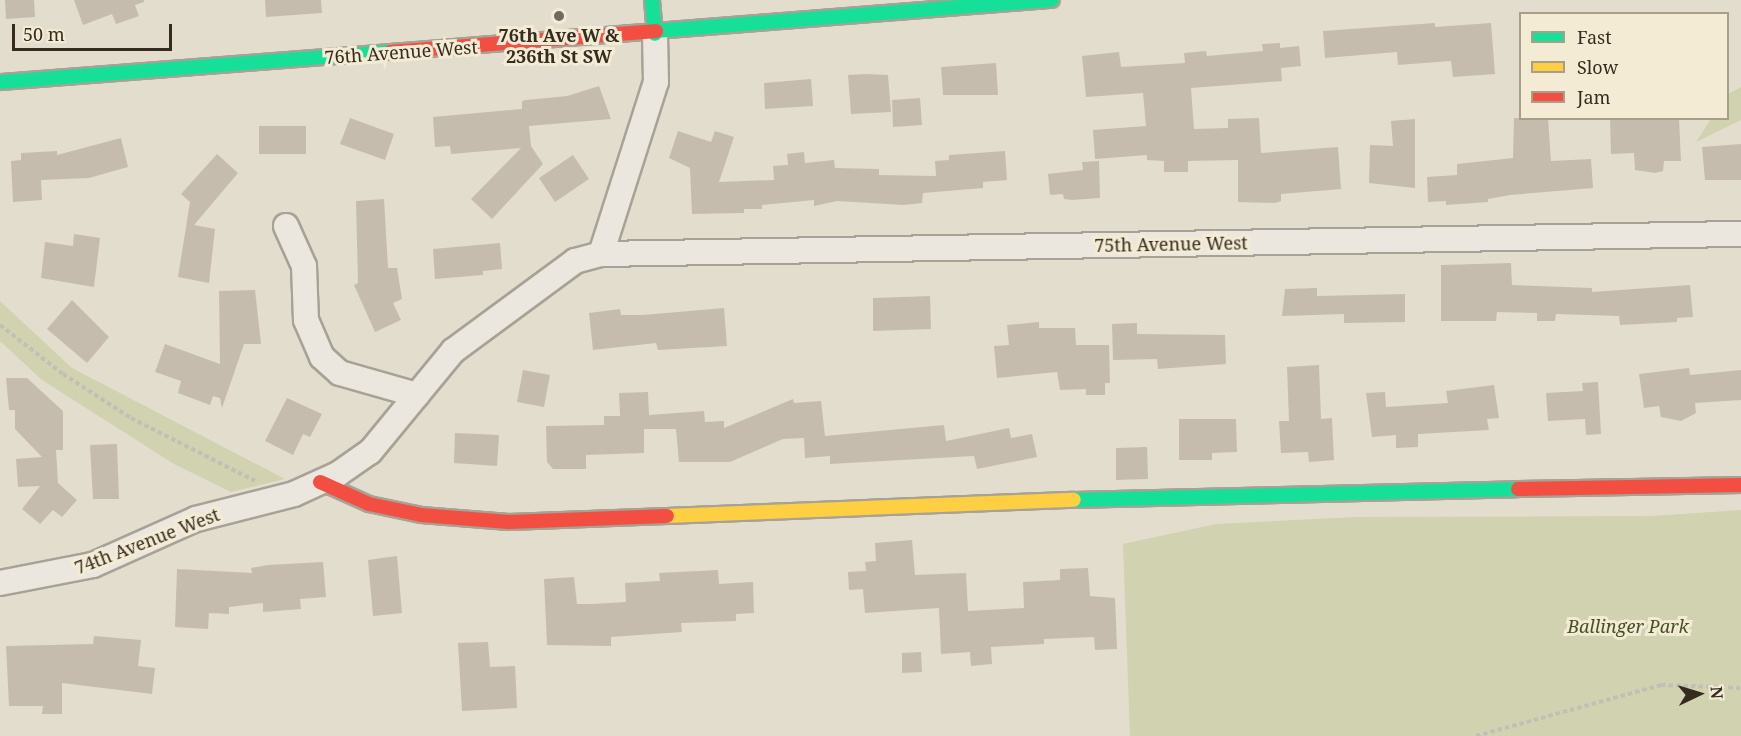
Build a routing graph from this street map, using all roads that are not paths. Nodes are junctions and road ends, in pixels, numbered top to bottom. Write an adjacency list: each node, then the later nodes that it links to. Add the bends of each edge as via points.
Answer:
1 (652, 0): 3 (street)
2 (1052, 0): 3 (street, 76th Avenue West)
3 (655, 33): 4 (street, 76th Avenue West); 7 (street, via 656,82)
4 (0, 82)
5 (286, 226): 8 (street, via 304,266 306,320 322,357 340,373)
6 (1741, 234): 7 (street, 75th Avenue West)
7 (602, 254): 8 (street, 75th Avenue West, via 575,261 509,306 453,351)
8 (417, 395): 9 (street, 74th Avenue West, via 370,452)
9 (320, 482): 10 (street, via 369,504 421,515 510,522 1212,495); 11 (street, 74th Avenue West, via 294,494 196,519 93,565)
10 (1741, 485)
11 (0, 583)

